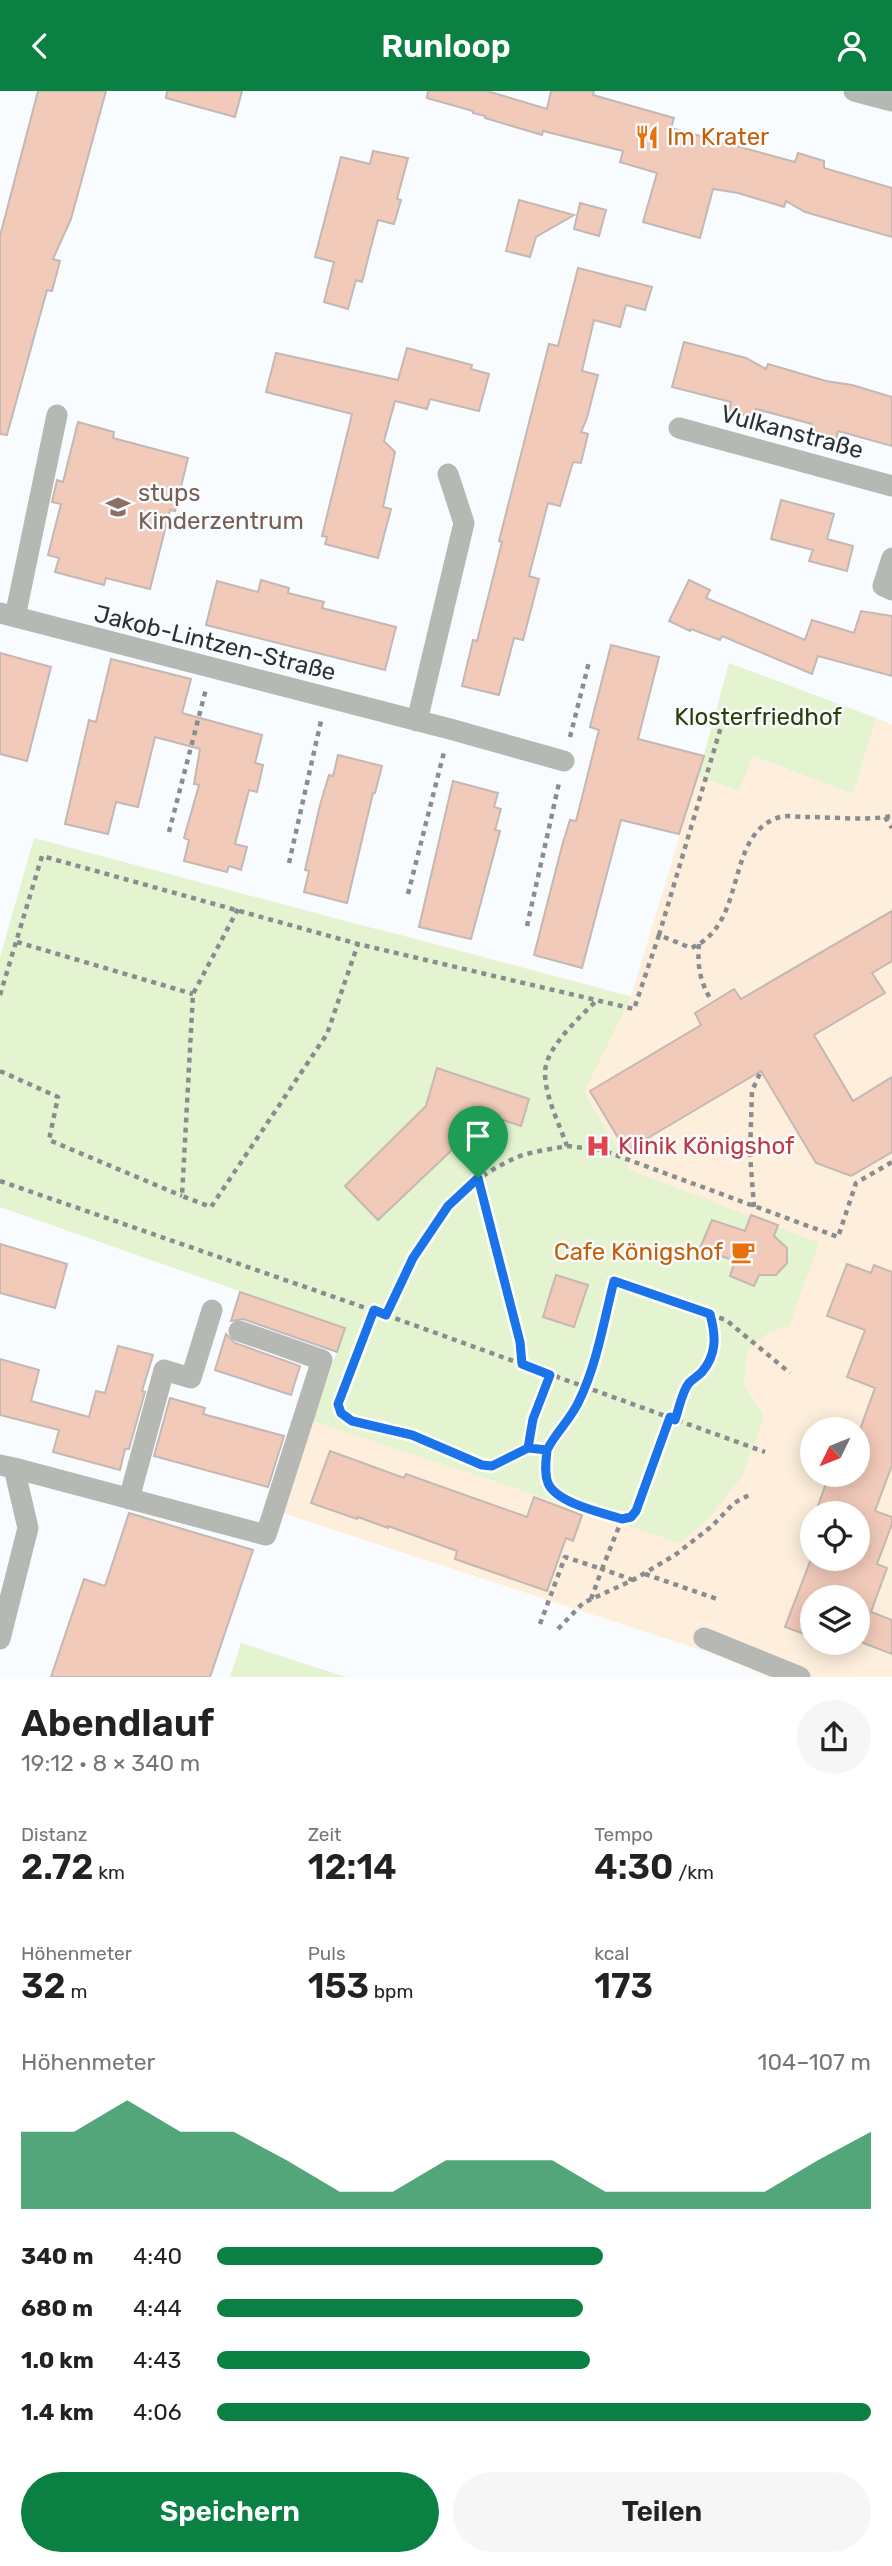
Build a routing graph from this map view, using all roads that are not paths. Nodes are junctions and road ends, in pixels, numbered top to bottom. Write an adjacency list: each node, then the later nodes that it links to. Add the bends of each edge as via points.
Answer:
1 (854, 91): 2 (street)
2 (892, 101)
3 (57, 415): 9 (street)
4 (679, 428): 6 (street, Vulkanstraße)
5 (448, 474): 10 (street, via 464,523)
6 (892, 486)
7 (892, 558): 8 (street, via 883,586)
8 (892, 590)
9 (7, 615): 10 (street, Jakob-Lintzen-Straße)
10 (417, 721): 11 (street, Jakob-Lintzen-Straße)
11 (564, 761)
12 (212, 1310): 15 (street, via 191,1378 163,1370)
13 (239, 1331): 15 (street, via 323,1360 266,1535)
14 (7, 1467): 15 (street); 17 (street, via 28,1528)
15 (129, 1499)
16 (704, 1638): 18 (street)
17 (0, 1639)
18 (800, 1677)

